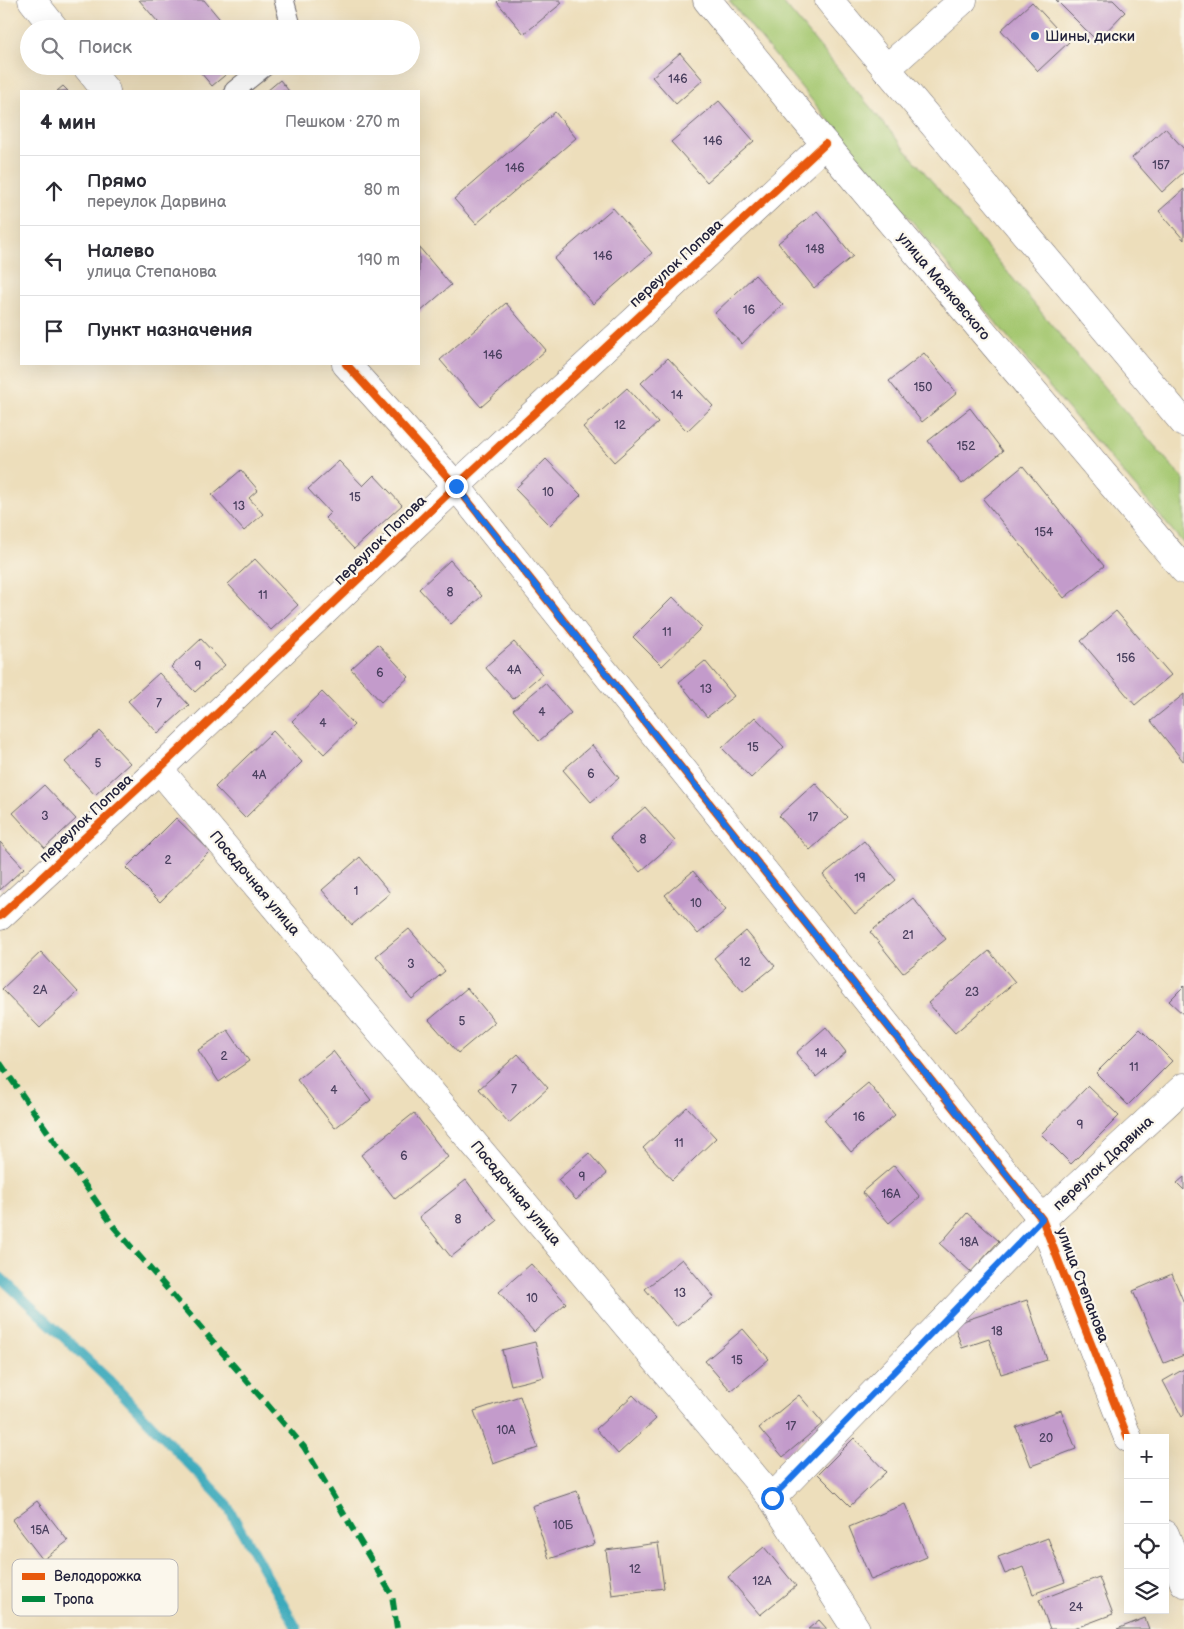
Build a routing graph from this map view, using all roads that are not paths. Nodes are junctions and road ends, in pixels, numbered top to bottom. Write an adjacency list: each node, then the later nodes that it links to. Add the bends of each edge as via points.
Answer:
1 (32, 0): 6 (street)
2 (284, 0): 7 (lane)
3 (707, 0): 13 (street, улица Маяковского)
4 (829, 0): 8 (street)
5 (962, 0): 8 (street)
6 (49, 20)
7 (290, 20)
8 (886, 70): 15 (street)
9 (93, 75): 11 (street)
10 (254, 75): 12 (lane)
11 (105, 90)
12 (235, 90)
13 (824, 144): 16 (street, переулок Попова); 17 (street, улица Маяковского)
14 (347, 365): 16 (street, улица Степанова)
15 (1184, 423)
16 (456, 486): 18 (street, переулок Попова); 21 (street, улица Степанова)
17 (1184, 570)
18 (159, 769): 19 (street, переулок Попова); 23 (street, Посадочная улица)
19 (0, 916)
20 (1184, 1087): 21 (street, переулок Дарвина)
21 (1042, 1219): 22 (street, улица Степанова); 23 (street, переулок Дарвина)
22 (1126, 1434)
23 (772, 1498): 26 (street, Посадочная улица)
24 (1169, 1544): 25 (street)
25 (1184, 1583)
26 (856, 1629)

